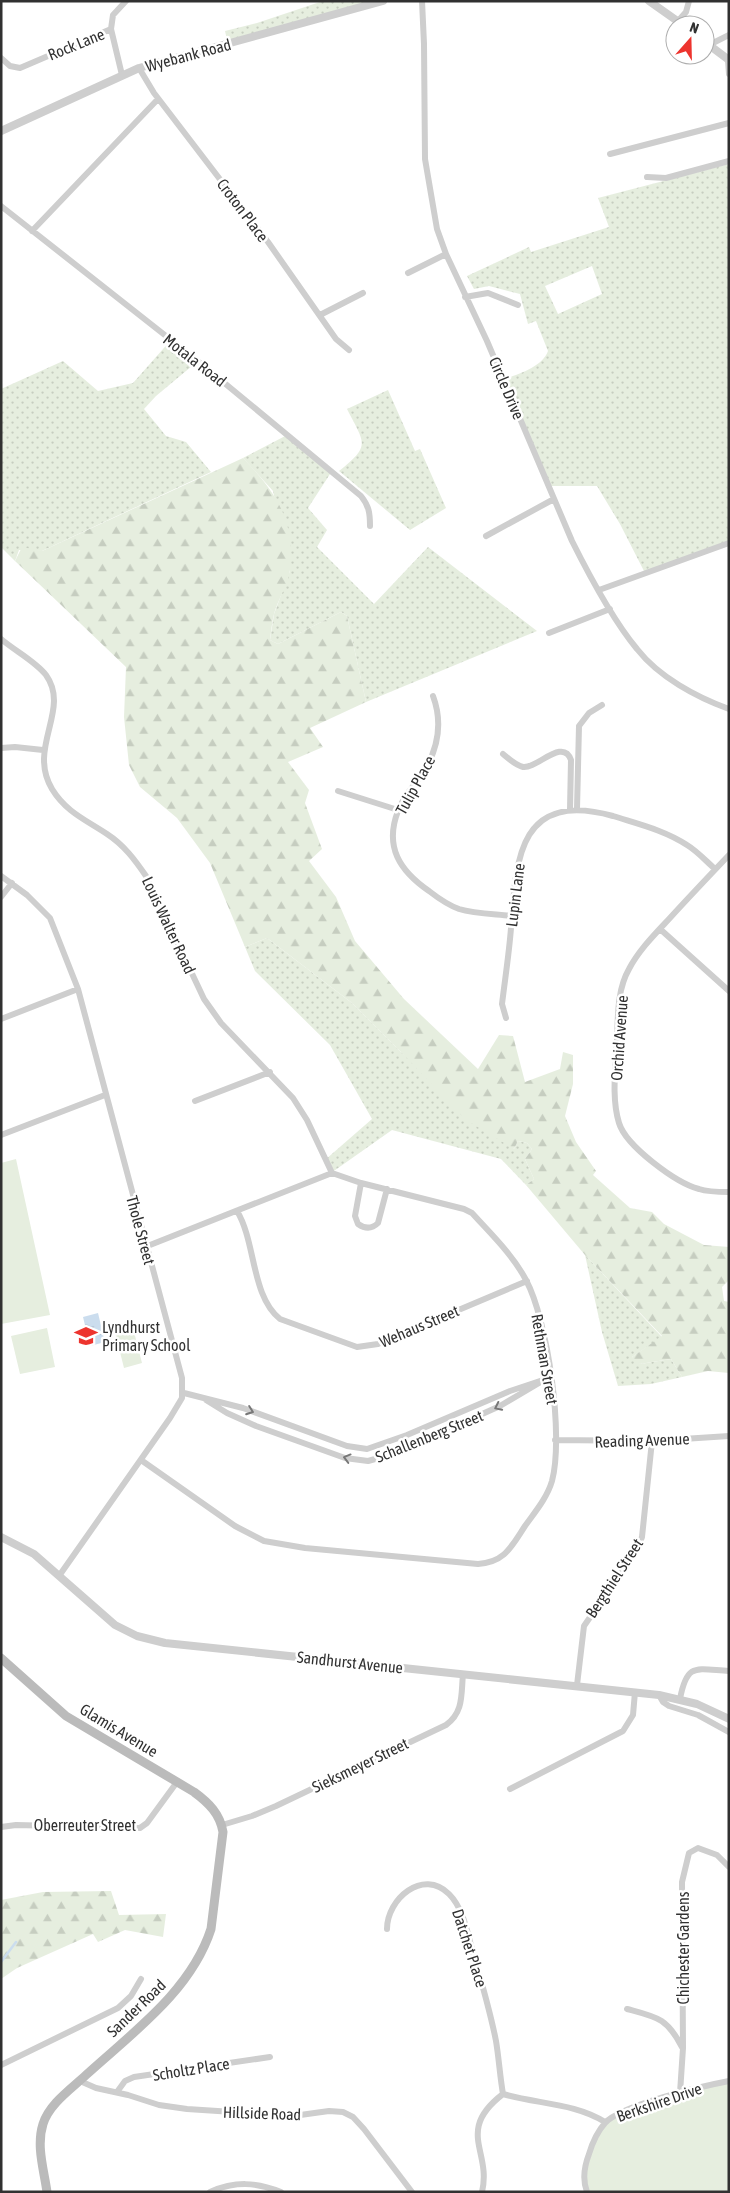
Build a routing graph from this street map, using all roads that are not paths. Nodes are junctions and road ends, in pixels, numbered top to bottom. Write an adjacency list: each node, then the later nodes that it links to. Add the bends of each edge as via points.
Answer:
1 (126, 1): 8 (street, via 113,15)
2 (383, 1): 14 (street, Wyebank Road)
3 (422, 1): 25 (street, Circle Drive, via 425,160 437,229)
4 (649, 1): 6 (street)
5 (689, 1): 7 (street)
6 (669, 15)
7 (684, 15)
8 (111, 29): 12 (street, Rock Lane, via 20,68 10,66); 16 (street, Rock Lane)
9 (729, 35): 10 (street)
10 (715, 40)
11 (715, 49): 13 (street)
12 (1, 58)
13 (728, 60): 15 (street)
14 (139, 68): 16 (street, Wyebank Road); 17 (street, Croton Place)
15 (729, 74)
16 (122, 75): 19 (street, Wyebank Road)
17 (158, 99): 24 (street); 30 (street, Croton Place)
18 (729, 123): 20 (street)
19 (1, 130)
20 (610, 154)
21 (729, 161): 22 (street, via 666,178)
22 (647, 177)
23 (1, 206): 24 (street, Motala Road)
24 (32, 231): 33 (street, Motala Road, via 199,362 361,496 370,512)
25 (446, 254): 26 (street); 28 (street, Circle Drive)
26 (408, 273)
27 (363, 293): 30 (street)
28 (465, 296): 29 (street, via 488,293); 32 (street, Circle Drive)
29 (518, 305)
30 (320, 314): 31 (street, Croton Place, via 336,338)
31 (349, 350)
32 (554, 499): 34 (street); 36 (street, Circle Drive, via 584,566)
33 (370, 526)
34 (486, 536)
35 (729, 543): 36 (street)
36 (599, 590): 37 (street, Circle Drive)
37 (610, 609): 38 (street); 42 (street, Circle Drive, via 646,659 684,687)
38 (550, 632)
39 (1, 639): 44 (street, Louis Walter Road, via 44,673 50,682 55,701)
40 (433, 696): 47 (street, Tulip Place, via 439,718 435,748 423,773)
41 (602, 705): 48 (street, via 588,713 579,726)
42 (729, 709)
43 (1, 748): 44 (street)
44 (43, 750): 60 (street, Louis Walter Road, via 49,782 59,800 75,815 108,835 138,864 204,999 221,1023)
45 (503, 754): 48 (street, via 524,767 556,753 564,751 568,754)
46 (338, 791): 47 (street)
47 (398, 810): 54 (street, Tulip Place, via 392,843 402,868 414,880 459,909)
48 (574, 810): 50 (street, Lupin Lane, via 607,815 658,830 688,845); 54 (street, Lupin Lane, via 554,813 541,821 525,841 517,866)
49 (729, 855): 50 (street, Orchid Avenue)
50 (715, 870): 55 (street, Orchid Avenue)
51 (1, 876): 52 (street, Thole Street)
52 (12, 883): 53 (street); 56 (street, Thole Street, via 50,918)
53 (1, 897)
54 (512, 916): 58 (street, Lupin Lane, via 502,1004)
55 (660, 929): 57 (street); 67 (street, Orchid Avenue, via 635,958 620,992 616,1114 628,1140 679,1180 699,1190)
56 (78, 989): 59 (street); 61 (street, Thole Street)
57 (729, 991)
58 (506, 1018)
59 (1, 1019)
60 (270, 1072): 62 (street); 64 (street, Louis Walter Road, via 307,1120)
61 (105, 1095): 63 (street); 69 (street, Thole Street)
62 (195, 1101)
63 (1, 1136)
64 (332, 1173): 65 (street, Rethman Street); 68 (street)
65 (361, 1183): 66 (street, Rethman Street); 66 (street, via 355,1216 358,1224 365,1228 378,1223)
66 (387, 1189): 70 (street, Rethman Street, via 472,1213 511,1256)
67 (729, 1192)
68 (237, 1211): 69 (street); 70 (street, Wehaus Street, via 244,1225 264,1298 273,1313 280,1319 357,1347 378,1344)
69 (145, 1247): 73 (street, Thole Street)
70 (527, 1281): 71 (street, Rethman Street)
71 (552, 1376): 72 (street, Schallenberg Street); 76 (street, Rethman Street)
72 (540, 1382): 74 (street, Schallenberg Street, one-way to 72, via 243,1408 347,1446 367,1449); 74 (street, Schallenberg Street, one-way to 74, via 500,1406 393,1454 368,1461 345,1458 256,1426)
73 (184, 1393): 74 (street, Schallenberg Street); 78 (street)
74 (203, 1398)
75 (729, 1436): 77 (street, Reading Avenue)
76 (556, 1440): 77 (street, Reading Avenue); 78 (street, Rethman Street, via 552,1478 542,1502 507,1552 494,1562 478,1564 264,1541 235,1526)
77 (652, 1442): 84 (street, Bergthiel Street, via 642,1537 584,1626)
78 (140, 1460): 80 (street)
79 (1, 1537): 80 (street, Sandhurst Avenue, via 28,1550)
80 (59, 1576): 83 (street, Sandhurst Avenue, via 114,1625 148,1639)
81 (1, 1658): 90 (main road, Glamis Avenue, via 66,1716)
82 (729, 1671): 87 (street, via 694,1670 684,1680)
83 (463, 1674): 84 (street, Sandhurst Avenue); 92 (street, Sieksmeyer Street, via 460,1709 446,1725 276,1806)
84 (577, 1685): 85 (street, Sandhurst Avenue)
85 (635, 1692): 86 (street, Sandhurst Avenue); 91 (street, via 633,1715 623,1731)
86 (659, 1694): 87 (street, Sandhurst Avenue); 89 (street, via 669,1706 698,1715)
87 (680, 1699): 88 (street, Sandhurst Avenue)
88 (729, 1719)
89 (729, 1732)
90 (177, 1782): 92 (main road, Glamis Avenue, via 206,1801); 93 (street, Oberreuter Street, via 153,1816 140,1828)
91 (510, 1789)
92 (222, 1825): 101 (main road, Sander Road, via 223,1845 208,1940 188,1976 171,1996)
93 (1, 1827)
94 (729, 1867): 98 (street, Chichester Gardens, via 705,1849 694,1849 687,1858 682,1882)
95 (387, 1929): 105 (street, Datchet Place, via 389,1913 405,1892 427,1884 449,1894 464,1921 489,2010)
96 (141, 1979): 100 (street, via 131,1996 118,2008)
97 (627, 2009): 98 (street, via 666,2022)
98 (683, 2048): 104 (street, Chichester Gardens)
99 (270, 2057): 103 (street, Scholtz Place, via 134,2077 125,2081)
100 (1, 2065)
101 (80, 2081): 103 (street, Hillside Road); 107 (main road, Sander Road, via 47,2114 42,2128 40,2144)
102 (729, 2082): 104 (street, Berkshire Drive)
103 (117, 2092): 110 (street, Hillside Road, via 159,2105 187,2108 293,2116 343,2112 364,2129)
104 (680, 2093): 106 (street, Berkshire Drive, via 618,2113)
105 (503, 2094): 106 (street, via 572,2108); 111 (street, via 490,2106 477,2130 484,2177)
106 (605, 2122): 112 (street, Berkshire Drive, via 593,2141 585,2164)
107 (48, 2192)
108 (210, 2192): 109 (street, via 231,2184 248,2183)
109 (281, 2192)
110 (412, 2192)
111 (482, 2192)
112 (587, 2192)

